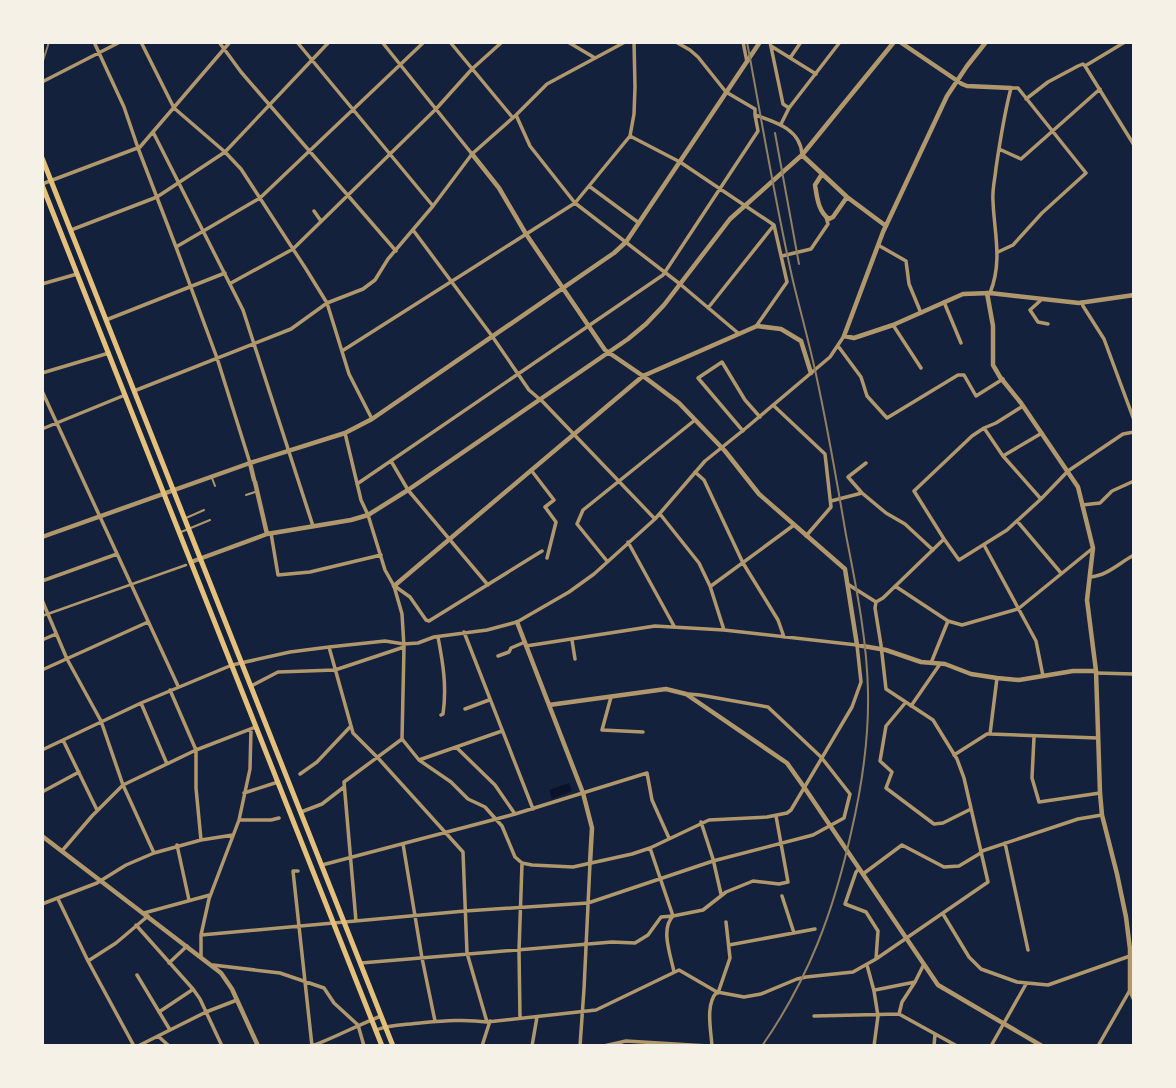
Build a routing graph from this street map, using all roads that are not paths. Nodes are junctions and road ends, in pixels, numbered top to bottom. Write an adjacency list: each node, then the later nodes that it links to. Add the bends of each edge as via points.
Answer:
1 (94, 42): 26 (street)
2 (120, 42): 26 (street)
3 (141, 42): 42 (street)
4 (219, 42): 25 (street)
5 (230, 42): 25 (street)
6 (297, 42): 29 (street)
7 (329, 42): 29 (street)
8 (382, 42): 31 (street)
9 (424, 42): 31 (street)
10 (450, 42): 33 (street)
11 (502, 42): 33 (street)
12 (568, 42): 27 (street)
13 (625, 42): 27 (street)
14 (634, 42): 51 (street)
15 (676, 42): 39 (street, via 698,57)
16 (743, 42): 30 (street)
17 (760, 42): 30 (street)
18 (801, 42): 28 (street)
19 (839, 42): 34 (street)
20 (894, 42): 59 (street)
21 (900, 42): 35 (street)
22 (986, 42): 35 (street)
23 (1125, 42): 32 (street)
24 (770, 44): 28 (street); 43 (street, via 783,104)
25 (223, 50): 41 (street); 42 (street)
26 (99, 53): 36 (street); 53 (street)
27 (595, 58): 47 (street, via 547,84)
28 (790, 58): 34 (street)
29 (312, 60): 41 (street); 45 (street)
30 (747, 62): 39 (street)
31 (401, 64): 44 (street); 45 (street)
32 (1085, 66): 38 (street); 40 (street, via 1048,82)
33 (472, 69): 44 (street); 47 (street)
34 (816, 74): 43 (street)
35 (957, 80): 37 (street, via 967,86); 80 (street)
36 (42, 82)
37 (1011, 88): 40 (street, via 1017,88); 54 (street)
38 (1100, 89): 49 (street); 52 (street)
39 (726, 92): 46 (street, via 754,109); 61 (street)
40 (1026, 99): 49 (street)
41 (270, 105): 55 (street); 56 (street)
42 (174, 108): 50 (street); 56 (street)
43 (789, 108): 48 (street)
44 (436, 109): 57 (street); 58 (street)
45 (354, 110): 55 (street); 57 (street)
46 (755, 115): 48 (street); 67 (street, via 758,131)
47 (515, 116): 58 (street); 72 (street, via 530,146)
48 (781, 124): 59 (street, via 795,136)
49 (1052, 131): 54 (street, via 1021,159); 90 (street, via 1086,173 1013,246)
50 (153, 132): 53 (street); 64 (street)
51 (630, 136): 61 (street); 66 (street)
52 (1134, 145)
53 (138, 148): 63 (street); 69 (street)
54 (999, 149): 90 (street, via 992,199)
55 (310, 151): 68 (street); 71 (street)
56 (225, 152): 64 (street); 71 (street)
57 (390, 154): 68 (street); 74 (street)
58 (472, 154): 74 (street); 84 (street)
59 (802, 155): 62 (street); 73 (street)
60 (42, 158): 63 (highway)
61 (680, 162): 67 (street); 78 (street)
62 (822, 174): 70 (street); 76 (street, via 815,185)
63 (51, 181): 65 (street); 81 (highway)
64 (179, 183): 69 (street); 83 (street)
65 (42, 185): 94 (highway)
66 (589, 186): 72 (street); 78 (street)
67 (720, 188): 73 (street); 92 (street)
68 (348, 195): 77 (street); 89 (street)
69 (157, 197): 81 (street); 87 (street)
70 (847, 197): 76 (street, via 833,217); 80 (street)
71 (260, 198): 83 (street); 88 (street)
72 (575, 203): 84 (street); 85 (street)
73 (746, 205): 79 (street); 97 (street)
74 (433, 206): 82 (street)
75 (314, 211): 77 (street)
76 (826, 217): 91 (street, via 828,224 811,249)
77 (322, 221): 88 (street)
78 (639, 223): 85 (street)
79 (774, 225): 91 (street); 107 (street)
80 (886, 226): 86 (street)
81 (71, 230): 109 (highway)
82 (413, 230): 89 (street); 95 (street)
83 (204, 231): 87 (street); 93 (street)
84 (526, 233): 95 (street); 100 (street)
85 (626, 242): 92 (street); 100 (street)
86 (878, 245): 108 (street, via 906,261); 116 (street)
87 (176, 247): 99 (street)
88 (293, 249): 96 (street); 106 (street)
89 (396, 251): 106 (street, via 375,280)
90 (998, 252): 101 (street)
91 (782, 256): 112 (street, via 787,282)
92 (666, 272): 97 (street); 111 (street)
93 (225, 273): 96 (street); 99 (street)
94 (77, 274): 98 (street); 122 (highway)
95 (453, 282): 115 (street); 120 (street)
96 (230, 283): 117 (street)
97 (680, 284): 107 (street); 121 (street, via 646,324)
98 (42, 285)
99 (190, 287): 109 (street); 123 (street)
100 (563, 287): 111 (street); 115 (street)
101 (989, 293): 103 (street); 104 (street, via 960,294); 129 (street, via 993,365)
102 (1134, 295): 105 (street)
103 (1042, 299): 105 (street); 110 (street, via 1030,310 1038,322)
104 (944, 302): 108 (street); 118 (street)
105 (1082, 302): 139 (street, via 1104,339)
106 (327, 303): 117 (street, via 291,329); 120 (street)
107 (708, 308): 114 (street)
108 (921, 313): 113 (street)
109 (106, 320): 131 (highway)
110 (1048, 324)
111 (589, 326): 121 (street); 127 (street)
112 (757, 326): 114 (street); 126 (street, via 781,329 801,341)
113 (893, 326): 116 (street, via 855,338); 124 (street)
114 (738, 334): 128 (street)
115 (492, 336): 127 (street); 137 (street)
116 (844, 336): 119 (street)
117 (254, 343): 123 (street); 149 (street)
118 (961, 343)
119 (838, 346): 126 (street); 129 (street, via 861,377 867,396 887,418 958,376 964,375 976,396)
120 (342, 351): 137 (street)
121 (609, 352): 128 (street); 133 (street)
122 (108, 353): 125 (street); 132 (highway)
123 (217, 358): 131 (street); 152 (street)
124 (921, 368)
125 (42, 373)
126 (811, 373): 134 (street)
127 (518, 374): 133 (street); 151 (street)
128 (643, 376): 138 (street); 147 (street)
129 (1003, 380): 135 (street)
130 (42, 391): 140 (street)
131 (134, 391): 163 (highway)
132 (125, 395): 140 (street); 166 (highway)
133 (540, 399): 147 (street); 162 (street)
134 (773, 405): 136 (street); 169 (street, via 825,454)
135 (1023, 406): 141 (street); 146 (street)
136 (760, 417): 143 (street); 143 (street, via 722,362 701,375 698,378)
137 (372, 419): 145 (street)
138 (695, 420): 148 (street); 158 (street)
139 (1134, 420)
140 (57, 423): 142 (street); 174 (street)
141 (984, 428): 150 (street); 187 (street, via 914,491)
142 (42, 429)
143 (743, 431): 148 (street)
144 (1134, 432): 155 (street)
145 (345, 433): 149 (street); 160 (street)
146 (1042, 433): 150 (street); 155 (street)
147 (574, 434): 154 (street); 158 (street)
148 (721, 449): 156 (street); 179 (street, via 759,494)
149 (289, 451): 152 (street); 180 (street)
150 (1003, 456): 168 (street)
151 (391, 461): 160 (street); 162 (street)
152 (250, 463): 157 (street); 164 (street)
153 (866, 463): 165 (street, via 848,477)
154 (531, 470): 186 (street); 197 (street, via 554,500 545,507 556,522)
155 (1068, 471): 168 (street); 170 (street, via 1079,487)
156 (695, 472): 172 (street); 200 (street, via 704,480)
157 (212, 477): 161 (lane); 163 (street)
158 (620, 481): 176 (street); 198 (street, via 583,510 577,524)
159 (1134, 481): 170 (street, via 1112,491 1100,503)
160 (357, 484): 173 (street)
161 (215, 486)
162 (408, 490): 173 (street); 186 (street)
163 (174, 491): 166 (street); 175 (highway)
164 (257, 491): 167 (lane); 183 (street)
165 (862, 493): 169 (street); 191 (street)
166 (164, 495): 174 (street); 182 (highway)
167 (246, 495)
168 (1041, 499): 178 (street)
169 (834, 501): 184 (street)
170 (1082, 505): 190 (street)
171 (204, 509): 175 (lane)
172 (659, 513): 176 (street); 208 (street, via 699,563)
173 (368, 515): 180 (street); 194 (street)
174 (99, 516): 185 (street); 193 (street)
175 (184, 518): 181 (highway)
176 (654, 519): 188 (street)
177 (210, 520): 181 (lane)
178 (1017, 521): 189 (street); 201 (street)
179 (794, 525): 184 (street); 200 (street)
180 (313, 526): 183 (street)
181 (189, 529): 182 (lane); 196 (highway)
182 (180, 533): 199 (highway)
183 (269, 534): 194 (street, via 278,575); 196 (street)
184 (806, 536): 206 (street, via 845,569)
185 (42, 537)
186 (450, 539): 205 (street); 207 (street)
187 (944, 539): 189 (street, via 959,561); 191 (street)
188 (628, 542): 198 (street); 217 (street)
189 (984, 545): 212 (street)
190 (1093, 548): 201 (street); 202 (street)
191 (933, 550): 209 (street)
192 (542, 551): 205 (street)
193 (117, 554): 203 (street); 204 (street)
194 (380, 555): 207 (street)
195 (1134, 555): 202 (street, via 1110,571)
196 (201, 558): 199 (street); 233 (highway)
197 (547, 558)
198 (607, 561): 216 (street, via 569,592)
199 (188, 563): 204 (street); 236 (highway)
200 (743, 563): 208 (street); 222 (street)
201 (1061, 573): 212 (street)
202 (1090, 577): 239 (street, via 1087,600)
203 (42, 580)
204 (132, 584): 213 (street); 215 (street)
205 (488, 585): 207 (street, via 429,621 410,597)
206 (848, 585): 211 (street); 227 (street)
207 (394, 586): 226 (street)
208 (710, 586): 218 (street)
209 (895, 586): 211 (street); 214 (street)
210 (42, 600): 213 (street)
211 (876, 602): 229 (street)
212 (1018, 608): 214 (street, via 962,625); 241 (street, via 1036,641)
213 (45, 615): 220 (street)
214 (948, 621): 234 (street)
215 (148, 622): 231 (street); 243 (street)
216 (517, 622): 219 (street); 225 (street)
217 (675, 627): 218 (street); 223 (street)
218 (723, 630): 222 (street)
219 (464, 632): 221 (street); 248 (street)
220 (56, 634): 224 (street); 231 (street)
221 (438, 637): 226 (street); 254 (street, via 445,676)
222 (784, 637): 227 (street)
223 (572, 639): 225 (street); 232 (street)
224 (42, 640)
225 (526, 644): 230 (street); 251 (street)
226 (404, 645): 228 (street, via 386,640); 238 (street); 264 (street)
227 (859, 645): 229 (street); 269 (street, via 861,682 852,707)
228 (329, 646): 233 (street); 238 (street)
229 (879, 649): 234 (street); 249 (street, via 886,689)
230 (498, 656)
231 (67, 659): 237 (street); 255 (street)
232 (575, 659)
233 (242, 662): 236 (street); 244 (highway)
234 (931, 663): 235 (street)
235 (940, 664): 242 (street); 252 (street)
236 (232, 665): 243 (street); 257 (highway)
237 (42, 670)
238 (335, 670): 244 (street, via 278,672); 256 (street)
239 (1096, 672): 240 (street); 241 (street); 262 (street)
240 (1134, 674)
241 (1043, 676): 242 (street)
242 (997, 678): 260 (street)
243 (178, 686): 245 (street)
244 (251, 686): 286 (highway)
245 (170, 690): 250 (street); 267 (street)
246 (686, 694): 247 (street, via 666,689); 269 (street, via 768,708); 278 (street, via 787,762)
247 (611, 696): 251 (street); 259 (street, via 602,730)
248 (490, 700): 253 (street); 258 (street)
249 (906, 702): 252 (street); 284 (street, via 886,726 880,761 892,772 886,788 934,824)
250 (141, 703): 255 (street); 272 (street)
251 (549, 705): 281 (street)
252 (911, 706): 268 (street, via 933,720)
253 (465, 709)
254 (440, 715)
255 (101, 721): 263 (street); 276 (street)
256 (350, 727): 270 (street); 274 (street)
257 (254, 728): 267 (street); 275 (highway); 280 (street)
258 (502, 731): 265 (street); 283 (street)
259 (643, 732)
260 (990, 734): 261 (street); 268 (street)
261 (1034, 737): 262 (street); 282 (street, via 1032,778 1039,802)
262 (1098, 738): 282 (street)
263 (63, 739): 266 (street); 273 (street)
264 (402, 740): 270 (street); 271 (street)
265 (456, 747): 271 (street); 287 (street, via 495,785)
266 (42, 750)
267 (196, 751): 272 (street); 299 (street)
268 (954, 755): 284 (street)
269 (821, 757): 278 (street); 294 (street, via 849,794 844,818)
270 (378, 758): 277 (street, via 344,782); 295 (street)
271 (419, 760): 291 (street)
272 (167, 764): 276 (street)
273 (79, 772): 279 (street); 285 (street)
274 (300, 774)
275 (278, 782): 280 (street); 374 (highway)
276 (124, 785): 285 (street); 307 (street)
277 (344, 787): 286 (street, via 323,804); 308 (street)
278 (804, 787): 289 (street, via 791,810); 294 (street)
279 (42, 792)
280 (244, 793): 292 (street)
281 (583, 793): 283 (street); 298 (street, via 647,773 652,800); 311 (street, via 592,828)
282 (1100, 793): 288 (street)
283 (533, 809): 287 (street)
284 (971, 809): 305 (street)
285 (97, 810): 306 (street)
286 (301, 812): 312 (highway)
287 (515, 814): 291 (street)
288 (1102, 815): 300 (street); 344 (street, via 1120,884)
289 (775, 816): 293 (street); 303 (street)
290 (279, 818): 292 (street)
291 (496, 819): 295 (street); 310 (street)
292 (239, 820): 296 (street)
293 (701, 822): 298 (street); 309 (street)
294 (830, 826): 303 (street); 314 (street)
295 (445, 833): 301 (street); 325 (street, via 463,852)
296 (233, 835): 299 (street); 317 (street)
297 (42, 836): 306 (street)
298 (668, 838): 304 (street)
299 (201, 840): 302 (street)
300 (1005, 843): 305 (street); 341 (street)
301 (403, 844): 308 (street); 328 (street)
302 (177, 845): 307 (street); 321 (street)
303 (780, 845): 309 (street); 318 (street, via 788,882 753,881)
304 (650, 848): 311 (street); 315 (street)
305 (982, 850): 314 (street, via 959,866 944,867 902,845); 327 (street, via 988,883)
306 (62, 851): 316 (street)
307 (153, 853): 316 (street)
308 (351, 857): 312 (street); 330 (street)
309 (713, 861): 315 (street); 318 (street)
310 (522, 863): 311 (street, via 573,867); 324 (street)
311 (590, 863): 322 (street)
312 (322, 865): 350 (highway)
313 (298, 871): 333 (street, via 293,871)
314 (861, 872): 337 (street); 347 (street, via 856,872 845,904 866,912 878,931)
315 (660, 880): 322 (street); 329 (street)
316 (101, 881): 320 (street); 326 (street)
317 (211, 895): 321 (street); 336 (street)
318 (721, 895): 329 (street, via 702,910)
319 (782, 896): 335 (street)
320 (57, 898): 323 (street); 348 (street)
321 (189, 900): 326 (street)
322 (588, 903): 324 (street); 338 (street)
323 (42, 904)
324 (520, 908): 325 (street); 342 (street)
325 (465, 911): 328 (street); 343 (street)
326 (146, 914): 332 (street); 340 (street)
327 (943, 914): 337 (street); 358 (street, via 981,969)
328 (416, 916): 330 (street); 346 (street)
329 (673, 916): 338 (street, via 661,917 648,935 635,943); 354 (street, via 666,929)
330 (356, 921): 333 (street)
331 (726, 922): 339 (street)
332 (136, 925): 348 (street); 349 (street)
333 (300, 926): 336 (street); 356 (street)
334 (815, 929): 335 (street)
335 (794, 933): 339 (street)
336 (201, 935): 345 (street)
337 (906, 938): 347 (street); 351 (street)
338 (586, 944): 342 (street); 365 (street)
339 (729, 944): 362 (street, via 730,958)
340 (187, 946): 345 (street); 349 (street)
341 (1028, 950)
342 (519, 951): 343 (street); 373 (street)
343 (467, 953): 346 (street); 376 (street)
344 (1130, 956): 358 (street, via 1052,984); 360 (street)
345 (201, 957): 352 (street)
346 (422, 958): 350 (street); 375 (street)
347 (876, 959): 353 (street)
348 (88, 961): 385 (street)
349 (169, 963): 359 (street)
350 (360, 963): 369 (highway)
351 (925, 964): 357 (street); 377 (street, via 938,985)
352 (212, 965): 356 (street, via 280,973); 364 (street, via 226,978)
353 (867, 965): 361 (street); 362 (street, via 853,972 797,979 761,994)
354 (674, 972): 362 (street, via 679,970); 365 (street, via 596,1010)
355 (137, 975): 366 (street)
356 (304, 981): 378 (street, via 324,988); 389 (street)
357 (915, 982): 361 (street); 368 (street)
358 (1027, 983): 377 (street)
359 (193, 989): 366 (street); 367 (street)
360 (1130, 990): 363 (street); 403 (street)
361 (874, 991): 372 (street)
362 (718, 993): 397 (street, via 711,998)
363 (1134, 999)
364 (237, 1000): 367 (street); 388 (street)
365 (582, 1011): 370 (street); 395 (street)
366 (159, 1012): 380 (street)
367 (206, 1012): 380 (street); 387 (street)
368 (899, 1014): 372 (street); 382 (street)
369 (381, 1016): 374 (street); 379 (highway)
370 (537, 1016): 373 (street); 394 (street)
371 (814, 1016): 372 (street)
372 (878, 1016): 398 (street)
373 (520, 1017): 376 (street)
374 (372, 1020): 378 (street); 381 (highway)
375 (436, 1021): 376 (street); 379 (street)
376 (489, 1021): 393 (street)
377 (1004, 1024): 401 (street); 402 (street)
378 (358, 1025): 389 (street); 390 (street)
379 (386, 1026): 381 (street); 392 (highway)
380 (170, 1030): 383 (street)
381 (376, 1030): 391 (highway)
382 (935, 1034): 399 (street); 400 (street)
383 (158, 1036): 385 (street); 386 (street)
384 (626, 1044): 396 (street); 397 (street)
385 (136, 1046)
386 (169, 1046)
387 (222, 1046)
388 (258, 1046)
389 (311, 1046)
390 (364, 1046)
391 (382, 1046)
392 (393, 1046)
393 (482, 1046)
394 (532, 1046)
395 (580, 1046)
396 (604, 1046)
397 (710, 1046)
398 (874, 1046)
399 (934, 1046)
400 (957, 1046)
401 (991, 1046)
402 (1042, 1046)
403 (1098, 1046)

